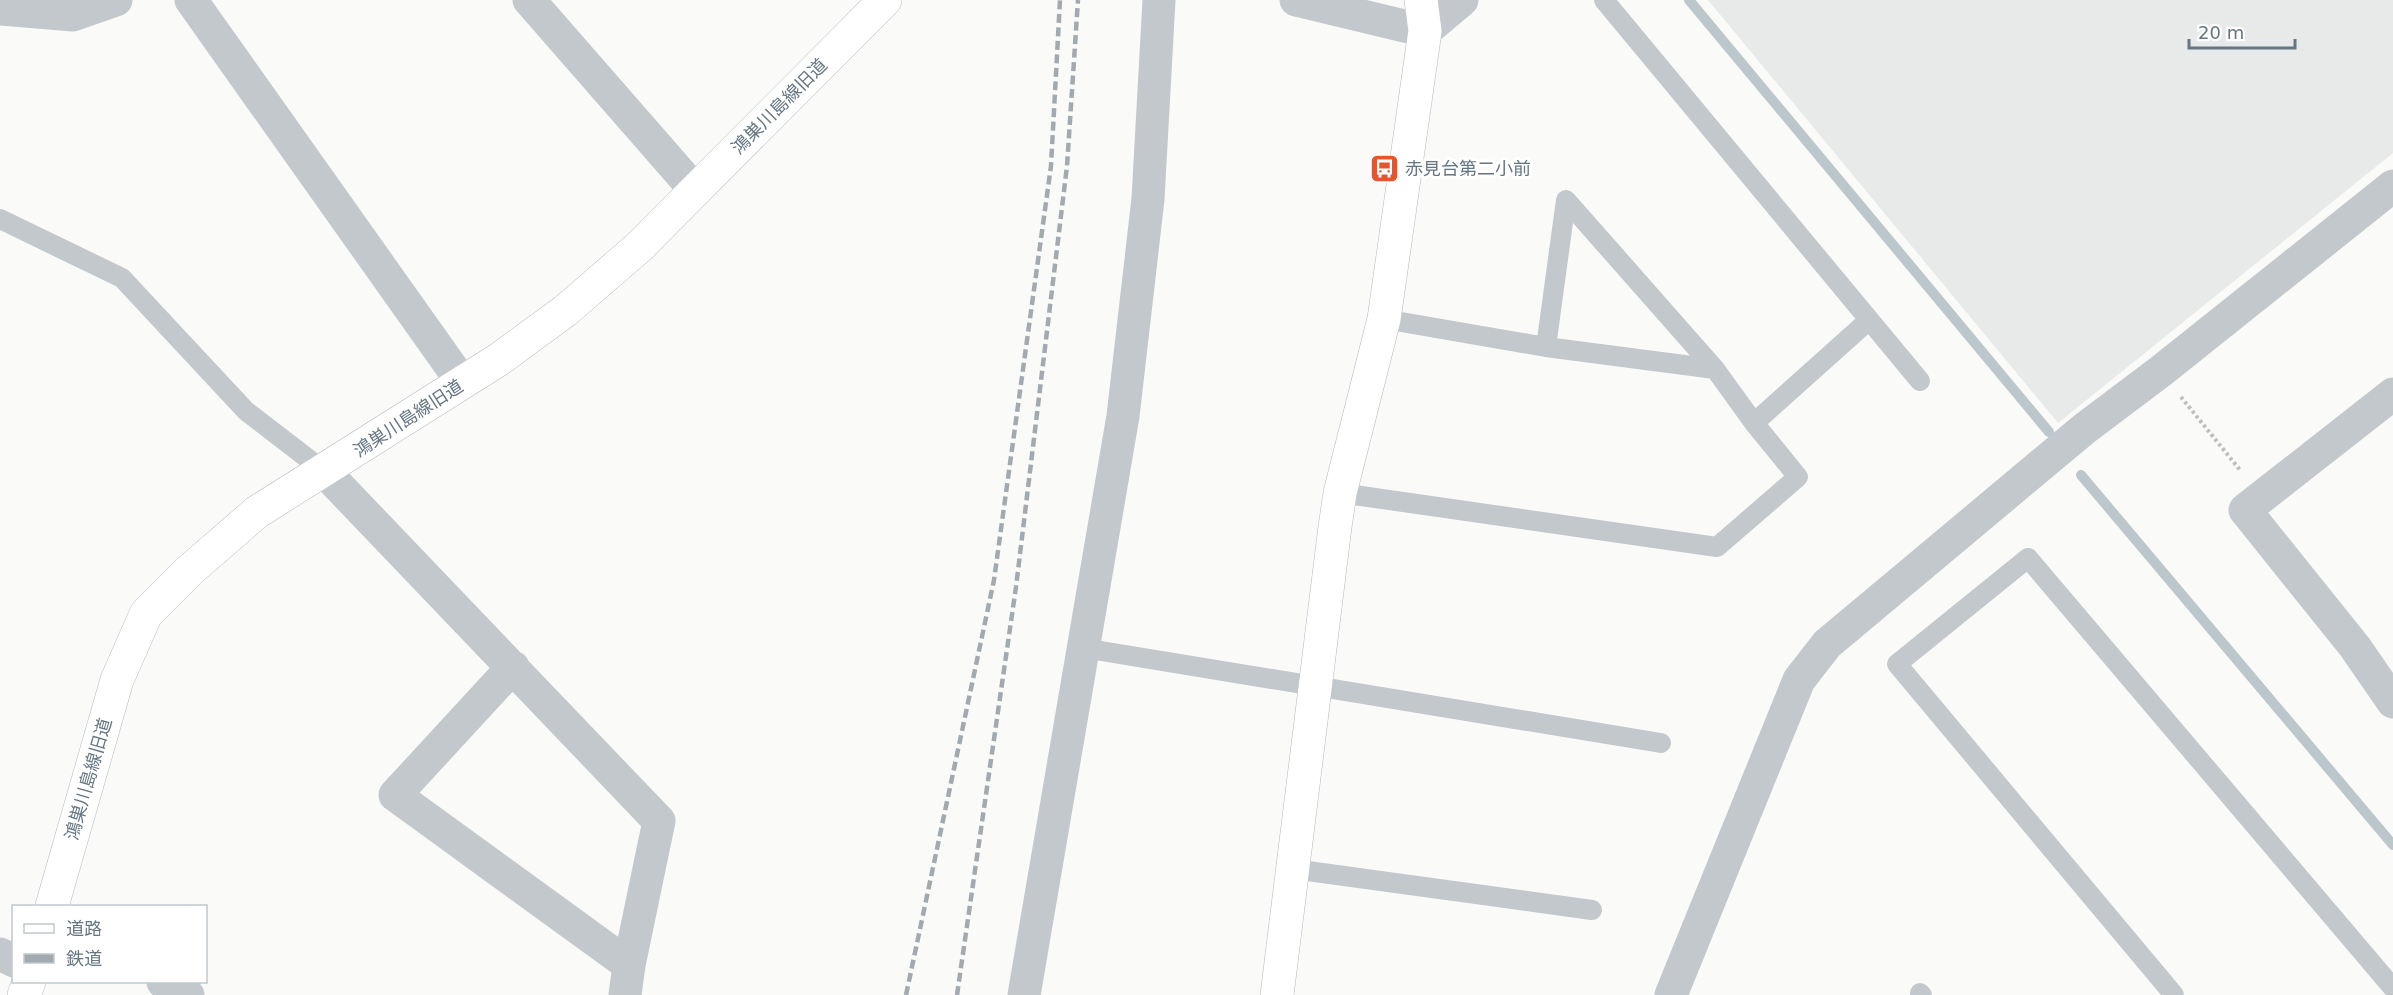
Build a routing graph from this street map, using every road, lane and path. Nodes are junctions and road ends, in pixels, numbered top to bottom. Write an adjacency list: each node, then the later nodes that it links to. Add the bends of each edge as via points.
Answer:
1 (116, 0): 9 (street, via 73,15)
2 (191, 0): 20 (street)
3 (529, 0): 12 (street)
4 (885, 0): 12 (street, 鴻巣川島線旧道)
5 (1159, 0): 26 (street, via 1148,199 1127,382)
6 (1296, 0): 10 (street)
7 (1462, 0): 10 (street)
8 (1605, 0): 15 (lane)
9 (0, 9)
10 (1423, 15): 14 (street)
11 (2393, 186): 18 (street)
12 (695, 190): 20 (street, 鴻巣川島線旧道, via 639,247 565,311)
13 (0, 219): 23 (lane, via 122,278 246,411)
14 (1383, 319): 16 (lane); 24 (street)
15 (1869, 320): 19 (lane); 22 (lane)
16 (1546, 347): 17 (lane); 17 (lane, via 1566,200)
17 (1715, 369): 22 (lane)
18 (2161, 371): 25 (path); 40 (street, via 2084,429 1827,644 1799,680)
19 (1920, 381)
20 (462, 382): 23 (street, 鴻巣川島線旧道)
21 (2389, 404): 25 (street)
22 (1754, 423): 24 (lane, via 1798,477 1717,547)
23 (324, 471): 27 (street); 32 (street, 鴻巣川島線旧道, via 257,512 146,614 117,680)
24 (1340, 492): 28 (street)
25 (2262, 496): 29 (street, via 2245,510 2355,647)
26 (1083, 648): 28 (lane); 38 (street)
27 (513, 667): 34 (street, via 659,820); 34 (street, via 395,795)
28 (1315, 685): 30 (lane); 31 (street)
29 (2393, 702)
30 (1661, 742)
31 (1293, 869): 33 (lane); 39 (street)
32 (52, 905)
33 (1592, 910)
34 (627, 980)
35 (167, 983): 37 (street)
36 (2393, 988): 41 (lane, via 2028,558 1897,664)
37 (188, 995)
38 (1024, 995)
39 (1277, 995)
40 (1671, 995)
41 (2174, 995)

